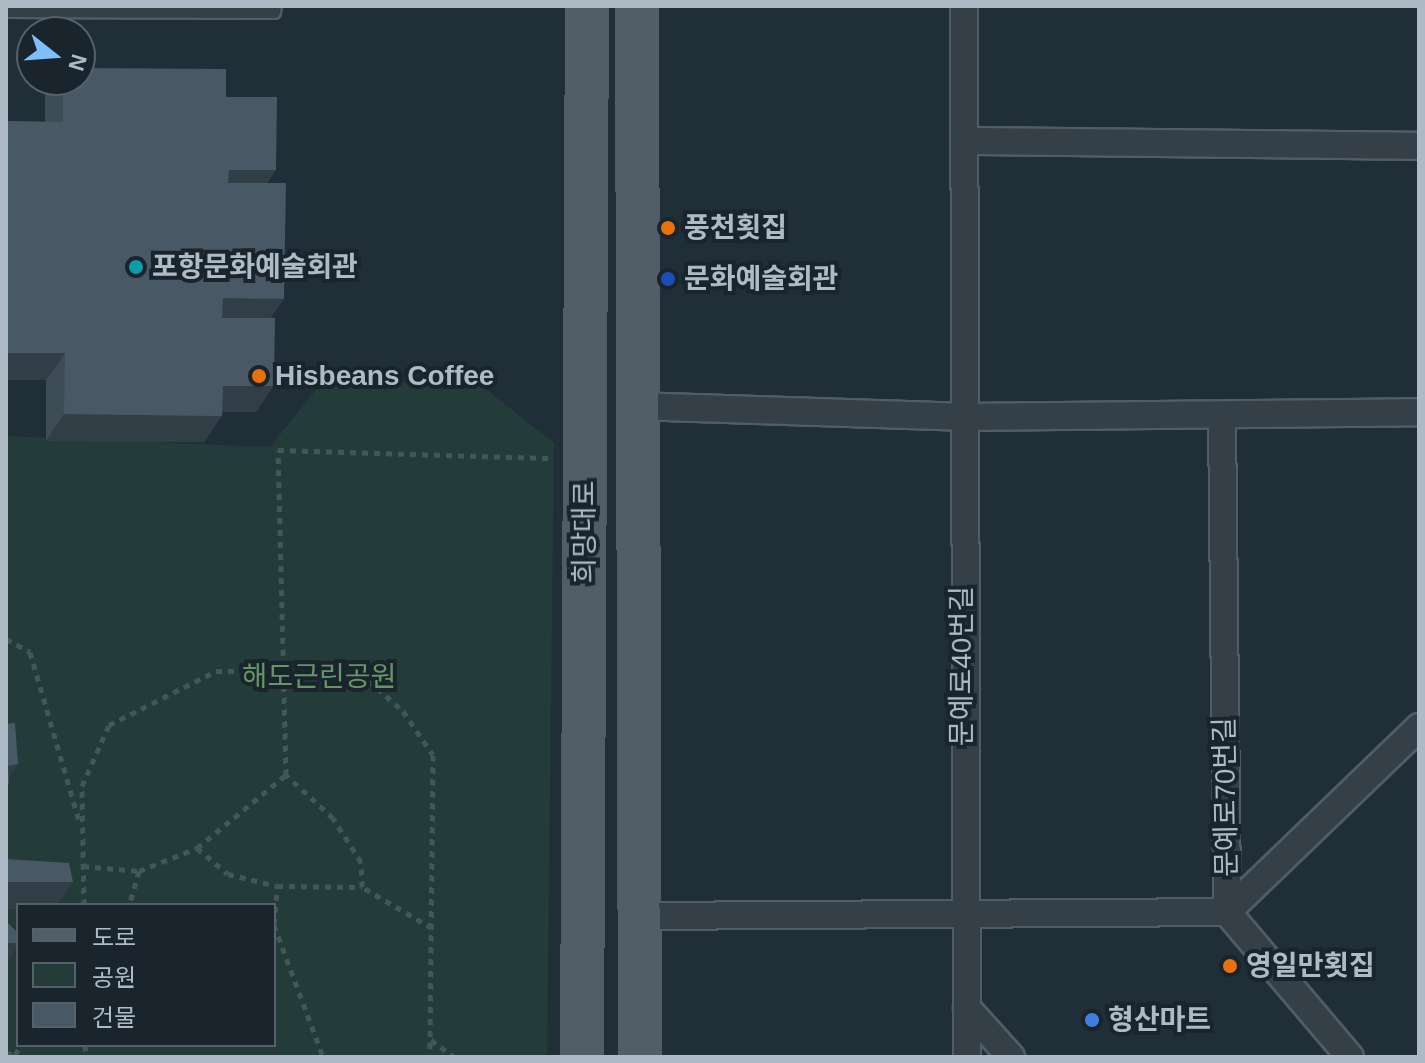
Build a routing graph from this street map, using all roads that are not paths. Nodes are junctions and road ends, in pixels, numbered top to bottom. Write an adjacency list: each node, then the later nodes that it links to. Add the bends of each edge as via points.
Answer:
1 (275, 6): 5 (lane, via 274,12)
2 (587, 6): 18 (main road, 희망대로)
3 (637, 6): 9 (main road, 희망대로)
4 (964, 6): 7 (street, 문예로40번길)
5 (80, 8): 6 (lane)
6 (6, 11)
7 (966, 141): 8 (street); 12 (street, 문예로40번길)
8 (1419, 146)
9 (635, 406): 12 (street); 16 (main road, 희망대로)
10 (1419, 412): 11 (street)
11 (1222, 416): 12 (street); 14 (street, 문예로70번길)
12 (961, 417): 15 (street, 문예로40번길)
13 (1419, 727): 14 (street, 문예로70번길)
14 (1227, 912): 15 (street); 22 (street)
15 (963, 915): 16 (street); 17 (street, 문예로40번길)
16 (644, 916): 19 (main road, 희망대로)
17 (967, 1008): 20 (street, 문예로40번길); 21 (street)
18 (582, 1057)
19 (640, 1057)
20 (967, 1057)
21 (1011, 1057)
22 (1350, 1057)

